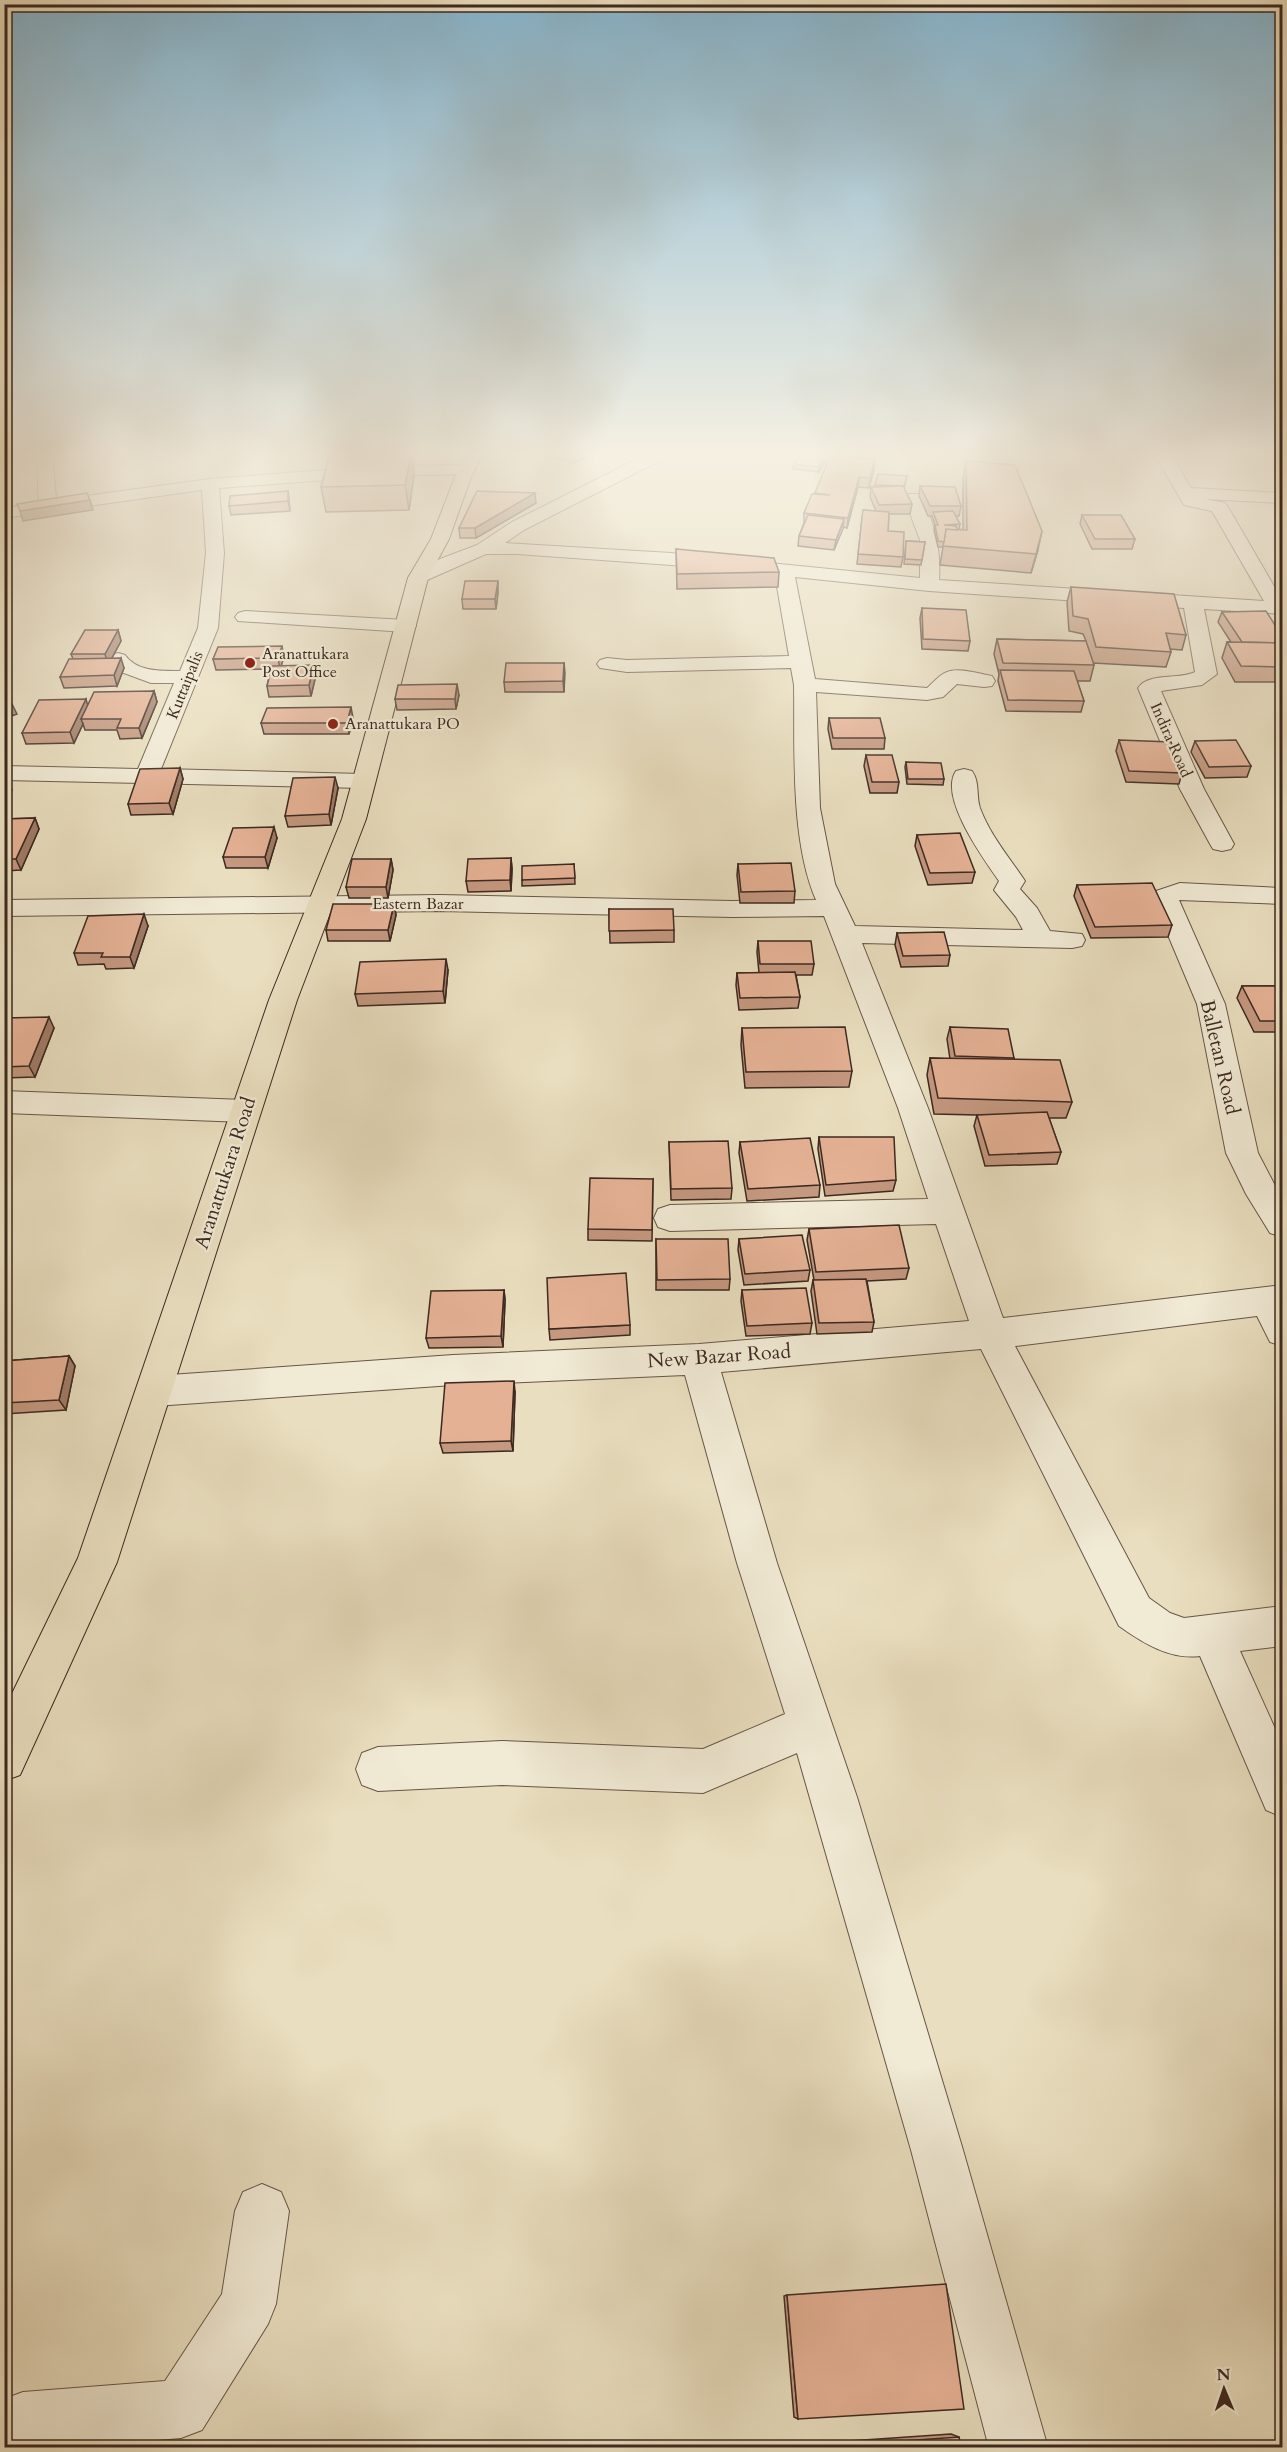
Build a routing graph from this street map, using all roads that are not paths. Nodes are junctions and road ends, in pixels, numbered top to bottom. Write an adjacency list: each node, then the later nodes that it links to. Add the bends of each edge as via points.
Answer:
1 (214, 568): 17 (street, Kuttaipalis, via 208,628)
2 (423, 568): 8 (main road, Aranattukara Road)
3 (437, 568): 8 (street)
4 (757, 568): 7 (street)
5 (930, 568): 9 (street)
6 (1256, 568): 11 (street)
7 (784, 571): 9 (street); 16 (street)
8 (418, 578): 13 (main road, Aranattukara Road)
9 (929, 585): 10 (street)
10 (1193, 602): 11 (street); 23 (street, Indira Road, via 1206,674 1198,680 1167,682 1149,688 1192,789)
11 (1280, 608)
12 (245, 616): 13 (street)
13 (406, 626): 22 (main road, Aranattukara Road)
14 (117, 659): 17 (street, via 120,665 151,677)
15 (607, 664): 16 (street, via 742,662)
16 (803, 674): 18 (street, via 927,694 952,677); 27 (street, via 808,808 822,884)
17 (189, 677): 20 (street, Kuttaipalis)
18 (984, 681)
19 (4, 773): 20 (street)
20 (147, 776): 22 (street)
21 (964, 776): 29 (street, via 967,806 982,838 1012,881 1007,890 1028,914)
22 (363, 781): 25 (main road, Aranattukara Road, via 354,819)
23 (1222, 844)
24 (1282, 896): 35 (street, Balletan Road, via 1180,891 1165,897 1211,1004 1242,1153)
25 (322, 904): 26 (street, Eastern Bazar); 27 (street, Eastern Bazar); 32 (main road, Aranattukara Road, via 283,1000)
26 (4, 908)
27 (831, 908): 28 (street)
28 (845, 934): 29 (street); 33 (street)
29 (1040, 938): 30 (street)
30 (1072, 940)
31 (4, 1102): 32 (street)
32 (245, 1111): 40 (main road, Aranattukara Road)
33 (950, 1211): 34 (street); 38 (street)
34 (670, 1218)
35 (1282, 1224)
36 (1274, 1299): 37 (street); 38 (street, New Bazar Road)
37 (1282, 1332)
38 (991, 1334): 39 (street, New Bazar Road); 42 (street, via 1134,1612 1158,1629 1184,1638)
39 (699, 1359): 40 (street, New Bazar Road, via 453,1370); 43 (street, via 758,1563)
40 (155, 1391): 44 (main road, Aranattukara Road, via 98,1563)
41 (1282, 1626): 42 (street)
42 (1211, 1633): 46 (street)
43 (811, 1725): 45 (street, via 703,1772 502,1763); 49 (street, via 937,2150)
44 (9, 1743)
45 (378, 1769)
46 (1282, 1794)
47 (262, 2211): 48 (street, via 248,2304 181,2409 23,2421)
48 (4, 2433)
49 (1019, 2448)

